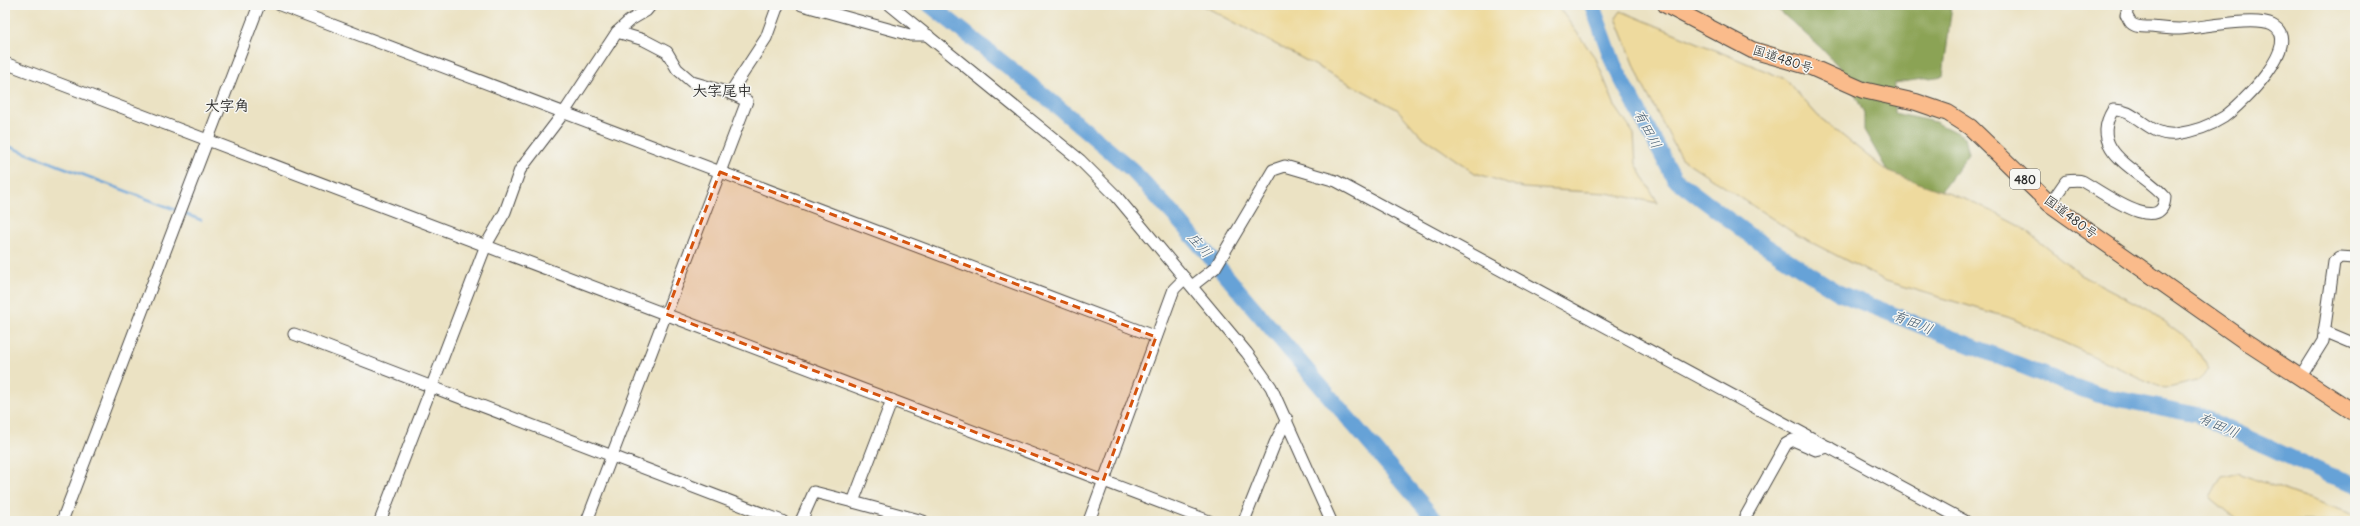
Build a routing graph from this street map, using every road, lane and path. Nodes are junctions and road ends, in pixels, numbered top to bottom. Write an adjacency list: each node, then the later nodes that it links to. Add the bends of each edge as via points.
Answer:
1 (258, 5): 14 (street)
2 (280, 5): 13 (street)
3 (651, 5): 9 (street, via 646,12 629,21)
4 (778, 5): 12 (street, via 766,38)
5 (802, 5): 10 (street, via 910,35)
6 (890, 5): 10 (street)
7 (1666, 5): 16 (highway, 国道480号 / 480, via 1752,50 1811,68 1863,90 1916,102 1948,113 1970,127)
8 (2129, 5): 16 (street, via 2126,15 2131,23 2137,26 2178,29 2257,22 2271,24 2280,30 2283,38 2281,50 2273,66 2243,101 2224,117 2189,132 2163,133 2149,129 2126,112 2112,110 2106,130 2110,147 2117,157 2165,197 2161,212 2153,215 2108,199 2080,180 2066,181)
9 (617, 32): 12 (street, via 644,40 667,52 677,69 692,82); 13 (street)
10 (928, 35): 19 (street, via 1080,160 1117,197)
11 (5, 62): 14 (street)
12 (730, 93): 15 (street, via 747,101)
13 (565, 112): 15 (street); 17 (street, via 520,170 505,212)
14 (207, 140): 17 (street); 35 (street)
15 (720, 172): 21 (street); 24 (street)
16 (2050, 204): 26 (highway, 国道480号 / 480)
17 (486, 245): 21 (street); 27 (street)
18 (2355, 258): 22 (street, via 2337,258 2334,262)
19 (1184, 278): 20 (street); 24 (street, via 1174,289)
20 (1192, 286): 30 (street, via 1247,353 1271,387); 31 (street, via 1214,268 1273,170 1285,166 1343,185)
21 (666, 314): 28 (street); 32 (street)
22 (2324, 331): 25 (street); 26 (street, via 2321,346)
23 (294, 334): 27 (street)
24 (1156, 337): 33 (street)
25 (2355, 344)
26 (2300, 378): 29 (highway, 国道480号 / 480)
27 (432, 387): 32 (street); 36 (street)
28 (892, 400): 33 (street); 34 (street)
29 (2355, 413)
30 (1287, 419): 43 (street); 44 (street)
31 (1829, 447): 45 (street, via 1816,450 1793,440 1786,444); 46 (street)
32 (612, 454): 37 (street); 38 (street)
33 (1103, 481): 41 (street); 42 (street)
34 (853, 502): 39 (street, via 814,492); 40 (street)
35 (62, 521)
36 (380, 521)
37 (587, 521)
38 (782, 521)
39 (801, 521)
40 (923, 521)
41 (1089, 521)
42 (1209, 521)
43 (1244, 521)
44 (1331, 521)
45 (1743, 521)
46 (1965, 521)

